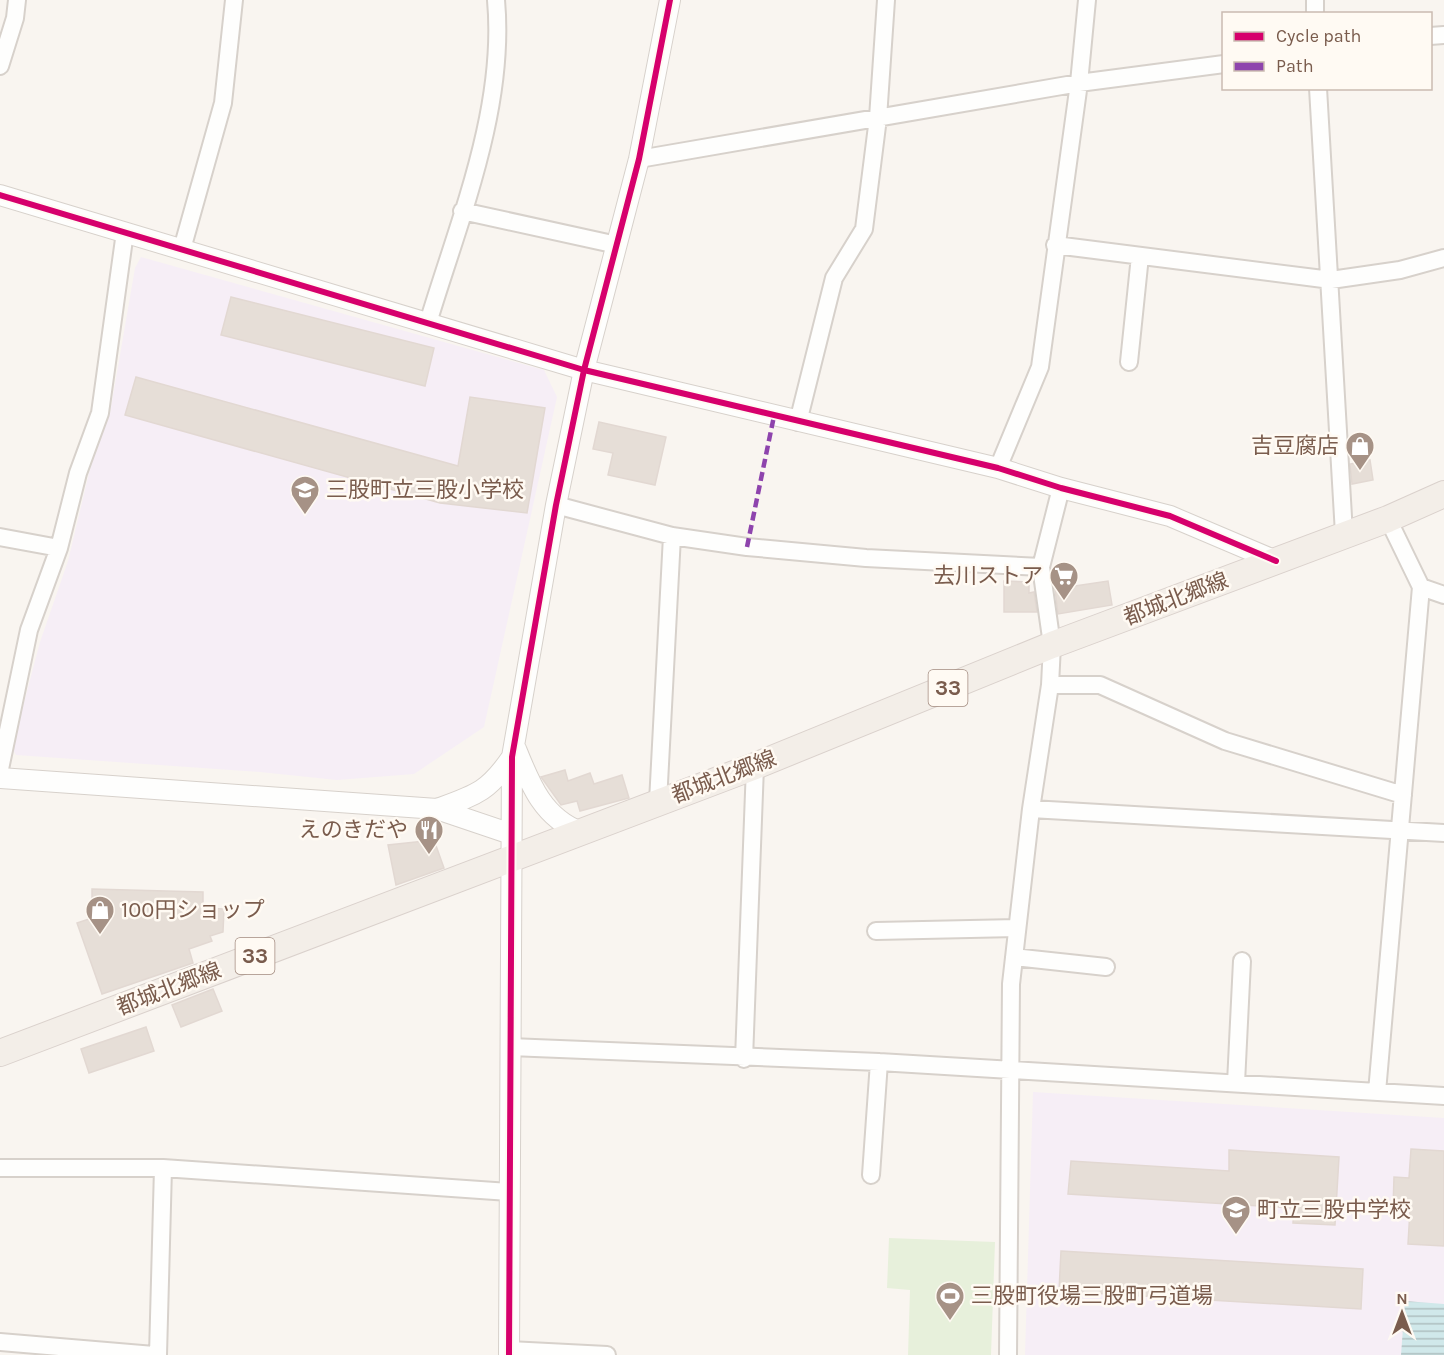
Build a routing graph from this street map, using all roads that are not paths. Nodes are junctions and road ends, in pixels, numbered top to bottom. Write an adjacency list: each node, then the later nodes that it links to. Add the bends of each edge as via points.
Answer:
1 (17, 0): 8 (street)
2 (234, 0): 18 (street, via 223,103)
3 (496, 0): 14 (street, via 492,88)
4 (670, 0): 12 (street)
5 (886, 0): 11 (street)
6 (1087, 0): 9 (street)
7 (1222, 64): 9 (street)
8 (0, 66)
9 (1079, 83): 11 (street); 17 (street)
10 (1318, 90): 21 (street)
11 (878, 118): 12 (street); 25 (street, via 864,229 834,278)
12 (639, 159): 16 (street)
13 (0, 195): 15 (street)
14 (462, 211): 16 (street); 22 (street)
15 (125, 232): 18 (street); 34 (street, via 100,412 78,473)
16 (617, 245): 24 (street)
17 (1055, 245): 19 (street); 26 (street, via 1040,367)
18 (182, 249): 22 (street)
19 (1140, 256): 21 (street); 23 (street)
20 (1444, 258): 21 (street, via 1400,270)
21 (1331, 280): 31 (street)
22 (428, 323): 24 (street)
23 (1129, 362)
24 (584, 370): 25 (street); 29 (street)
25 (798, 422): 26 (street)
26 (998, 468): 27 (street)
27 (1061, 488): 35 (street, via 1170,516); 36 (street)
28 (1444, 494): 30 (main road, 都城北郷線 / 33)
29 (556, 505): 32 (street); 41 (street)
30 (1388, 519): 31 (main road, 都城北郷線 / 33); 37 (street)
31 (1344, 534): 35 (main road, 都城北郷線 / 33)
32 (672, 536): 36 (street, via 866,558); 46 (street)
33 (0, 537): 34 (street)
34 (59, 548): 43 (street, via 29,630)
35 (1276, 561): 39 (main road, 都城北郷線 / 33)
36 (1041, 567): 39 (street)
37 (1421, 587): 38 (street); 45 (street)
38 (1444, 595)
39 (1052, 645): 40 (street); 42 (main road, 都城北郷線 / 33)
40 (1050, 686): 45 (street, via 1100,686 1226,741); 48 (street)
41 (513, 750): 47 (street, via 496,780 473,796); 50 (street, via 543,807 566,827); 52 (street)
42 (755, 766): 46 (main road, 都城北郷線 / 33); 61 (street)
43 (0, 769)
44 (0, 778): 47 (street)
45 (1403, 795): 49 (street)
46 (658, 802): 50 (main road, 都城北郷線 / 33)
47 (436, 809): 52 (street)
48 (1031, 809): 49 (street); 54 (street)
49 (1400, 831): 51 (street); 65 (street)
50 (581, 832): 53 (main road, 都城北郷線 / 33)
51 (1444, 833)
52 (511, 834): 53 (street)
53 (510, 860): 59 (street); 60 (main road, 都城北郷線 / 33)
54 (1017, 928): 55 (street); 56 (street)
55 (876, 931)
56 (1014, 957): 58 (street); 63 (street)
57 (1242, 961): 64 (street)
58 (1106, 967)
59 (510, 1047): 61 (street); 70 (street)
60 (0, 1053)
61 (744, 1059): 62 (street)
62 (879, 1062): 63 (street); 69 (street)
63 (1010, 1070): 64 (street); 75 (street)
64 (1236, 1083): 65 (street)
65 (1377, 1092): 66 (street)
66 (1444, 1096)
67 (0, 1168): 68 (street)
68 (163, 1168): 70 (street); 73 (street)
69 (871, 1175)
70 (509, 1192): 72 (street)
71 (0, 1342): 73 (street)
72 (509, 1352): 74 (street)
73 (156, 1355)
74 (607, 1355)
75 (1008, 1355)

